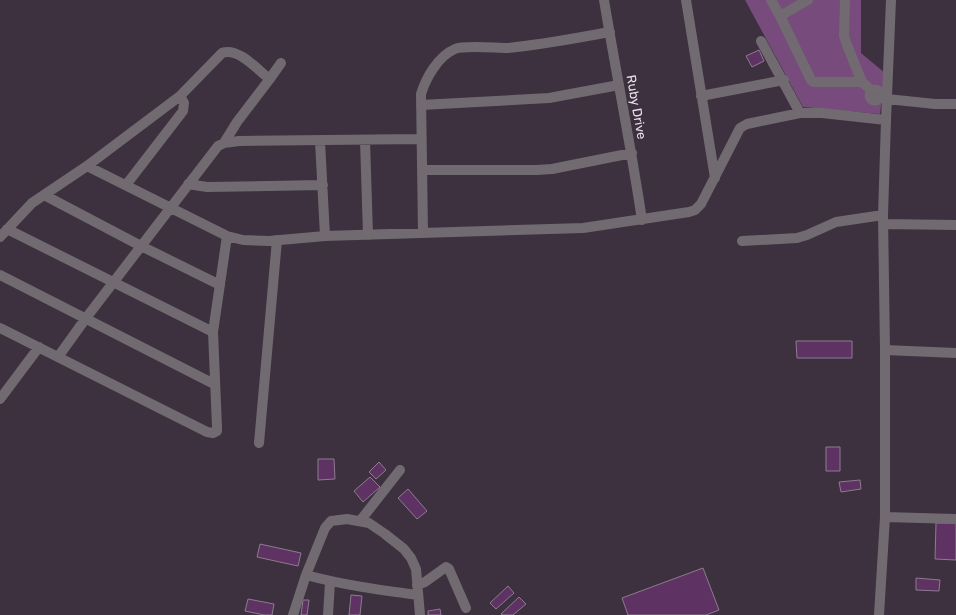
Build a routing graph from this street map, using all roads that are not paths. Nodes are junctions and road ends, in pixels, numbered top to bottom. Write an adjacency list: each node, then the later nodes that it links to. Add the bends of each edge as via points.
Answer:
1 (604, 0): 8 (street, Ruby Drive)
2 (686, 0): 17 (street)
3 (771, 0): 7 (street)
4 (808, 0): 7 (street)
5 (845, 0): 13 (street, via 844,36)
6 (891, 0): 15 (street)
7 (780, 16): 13 (street, via 811,80)
8 (610, 32): 14 (street, Ruby Drive); 19 (street, via 512,47 456,48 430,73 421,94)
9 (761, 41): 12 (street)
10 (281, 63): 11 (street)
11 (269, 80): 16 (street, via 241,56 226,52 222,53); 25 (street, via 236,122)
12 (784, 80): 17 (street); 20 (street)
13 (862, 82): 15 (street)
14 (619, 85): 19 (street, via 549,98); 26 (street, Ruby Drive)
15 (881, 94): 18 (street, via 935,104); 21 (street)
16 (180, 96): 27 (street); 31 (street, via 184,104 183,111)
17 (701, 96): 29 (street)
18 (956, 104)
19 (421, 105): 22 (street)
20 (800, 113): 21 (street); 29 (street, via 746,124 740,128)
21 (886, 120): 35 (street)
22 (421, 139): 23 (street); 28 (street)
23 (365, 140): 24 (street); 40 (street)
24 (320, 141): 25 (street); 32 (street)
25 (224, 143): 30 (street, via 210,155)
26 (632, 153): 28 (street, via 552,169); 36 (street, Ruby Drive)
27 (87, 166): 31 (street); 33 (street)
28 (423, 170): 39 (street)
29 (715, 178): 36 (street, via 701,204 694,210)
30 (188, 184): 32 (street, via 207,187); 34 (street)
31 (126, 185): 34 (street)
32 (322, 185): 42 (street)
33 (44, 195): 38 (street); 46 (street)
34 (172, 208): 41 (street); 46 (street)
35 (884, 219): 37 (street); 45 (street, via 836,222 797,238); 54 (street)
36 (642, 220): 39 (street, via 583,228)
37 (956, 225)
38 (7, 229): 43 (street); 48 (street)
39 (423, 233): 40 (street)
40 (368, 235): 42 (street)
41 (228, 236): 44 (street, via 244,240); 49 (street)
42 (326, 236): 44 (street)
43 (0, 237)
44 (277, 240): 59 (street)
45 (742, 241)
46 (141, 246): 48 (street); 49 (street)
47 (0, 275): 50 (street)
48 (113, 283): 50 (street); 52 (street)
49 (220, 285): 52 (street)
50 (86, 318): 56 (street); 57 (street)
51 (0, 328): 53 (street)
52 (213, 332): 57 (street)
53 (39, 347): 56 (street); 58 (street)
54 (885, 350): 55 (street); 61 (street)
55 (956, 353)
56 (58, 357): 57 (street, via 210,433 214,433 217,427)
57 (214, 384)
58 (0, 399)
59 (260, 443)
60 (400, 470): 63 (street)
61 (885, 517): 62 (street); 71 (street)
62 (956, 519)
63 (360, 521): 64 (street, via 347,520 327,525); 66 (street, via 385,534 404,549 416,570)
64 (306, 575): 65 (street); 68 (street)
65 (330, 582): 66 (street, via 362,588); 69 (street)
66 (417, 590): 67 (street, via 446,567); 70 (street)
67 (466, 608)
68 (293, 615)
69 (328, 615)
70 (420, 615)
71 (879, 615)

